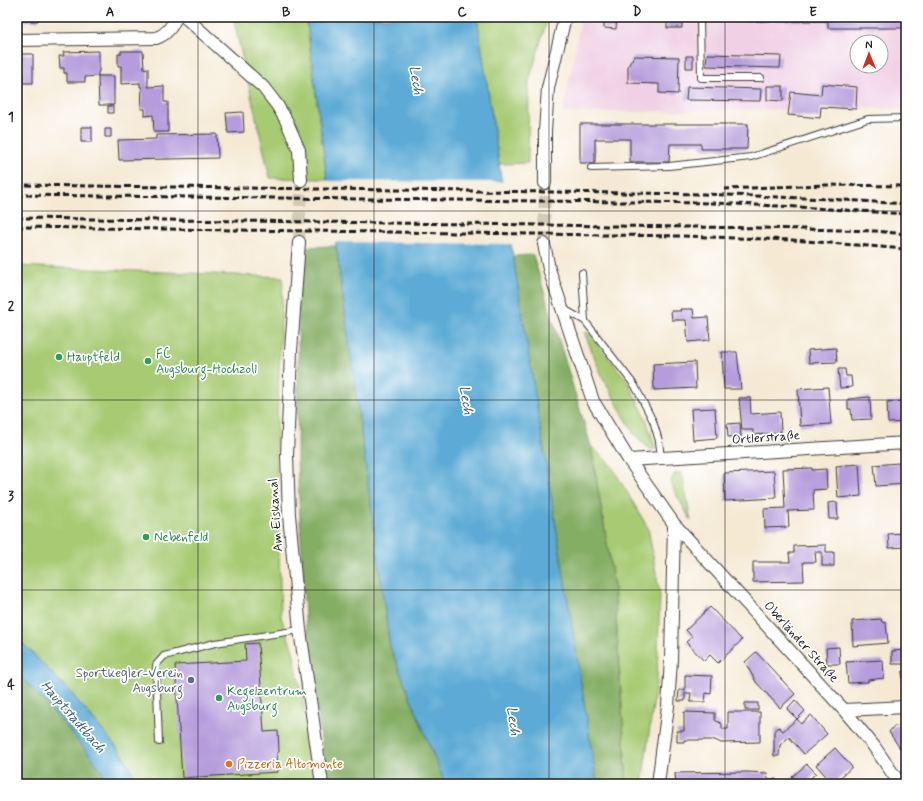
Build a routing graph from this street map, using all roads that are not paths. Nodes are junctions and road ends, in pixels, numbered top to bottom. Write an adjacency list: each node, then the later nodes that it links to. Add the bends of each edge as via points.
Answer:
1 (176, 17): 5 (street, via 164,35 156,38)
2 (184, 17): 9 (street, via 263,87 277,105 299,150)
3 (565, 17): 10 (street, via 548,88)
4 (700, 17): 6 (lane, via 700,78)
5 (17, 40)
6 (761, 78)
7 (906, 118): 8 (lane, via 868,119 751,157 669,166)
8 (591, 168)
9 (301, 180)
10 (545, 183)
11 (299, 242): 20 (street, Am Eiskanal, via 287,455 289,515)
12 (544, 244): 14 (street, Oberländer Straße)
13 (582, 273): 15 (lane)
14 (562, 308): 15 (lane); 18 (street, Oberländer Straße, via 593,401)
15 (585, 321): 17 (lane, via 635,386 653,421)
16 (906, 443): 17 (street, Ortlerstraße)
17 (661, 458): 18 (street, Ortlerstraße)
18 (629, 460): 19 (street, Oberländer Straße)
19 (674, 524): 22 (street, Oberländer Straße); 25 (street, via 671,660)
20 (300, 630): 23 (lane, via 215,643 164,656 156,665); 24 (street, Am Eiskanal)
21 (906, 708): 22 (street)
22 (844, 710): 26 (street, Oberländer Straße, via 873,745)
23 (160, 742)
24 (322, 784)
25 (658, 784)
26 (900, 784)

